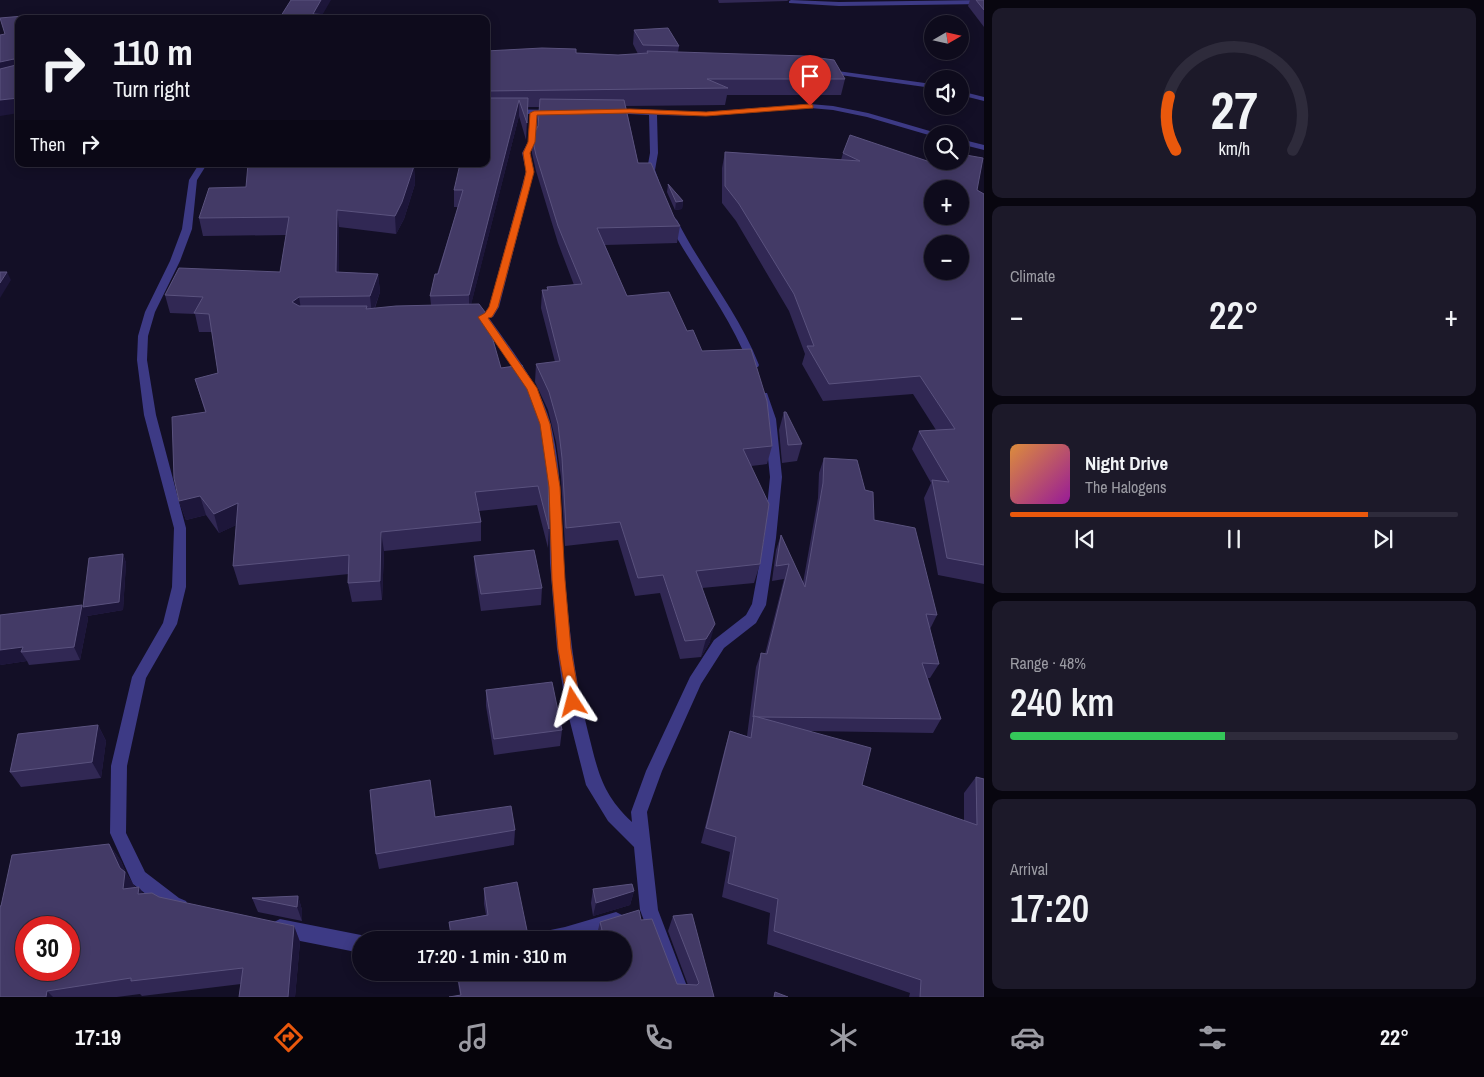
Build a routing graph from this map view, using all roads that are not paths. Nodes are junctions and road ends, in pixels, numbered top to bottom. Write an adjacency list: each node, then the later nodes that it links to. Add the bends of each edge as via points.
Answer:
1 (791, 2): 2 (street)
2 (984, 2)
3 (821, 70): 4 (street)
4 (924, 85)
5 (969, 95): 6 (street)
6 (984, 99)
7 (601, 111): 10 (street)
8 (490, 112): 11 (street)
9 (562, 112): 11 (street)
10 (653, 112): 12 (street, via 706,114 810,106 868,115); 16 (street, via 651,170)
11 (534, 113): 18 (street, via 532,142 526,153 530,172 494,307 489,315)
12 (924, 131)
13 (969, 144): 14 (street)
14 (984, 148)
15 (200, 167): 21 (street, via 193,180 187,229 150,312 143,336 142,360 150,415 180,528 179,587 170,624 138,677 119,766 118,833 138,878 175,906)
16 (661, 196)
17 (668, 212): 20 (street, via 678,234 748,348 770,420 776,477 759,605 751,619 719,644 694,682 639,812)
18 (482, 317): 19 (street); 20 (street, via 532,388 545,424 555,487 564,649 573,702 594,785 614,816)
19 (464, 319)
20 (641, 842): 22 (street)
21 (192, 910)
22 (649, 910): 24 (street); 26 (street)
23 (263, 925): 25 (street)
24 (581, 931)
25 (352, 942)
26 (682, 997)

